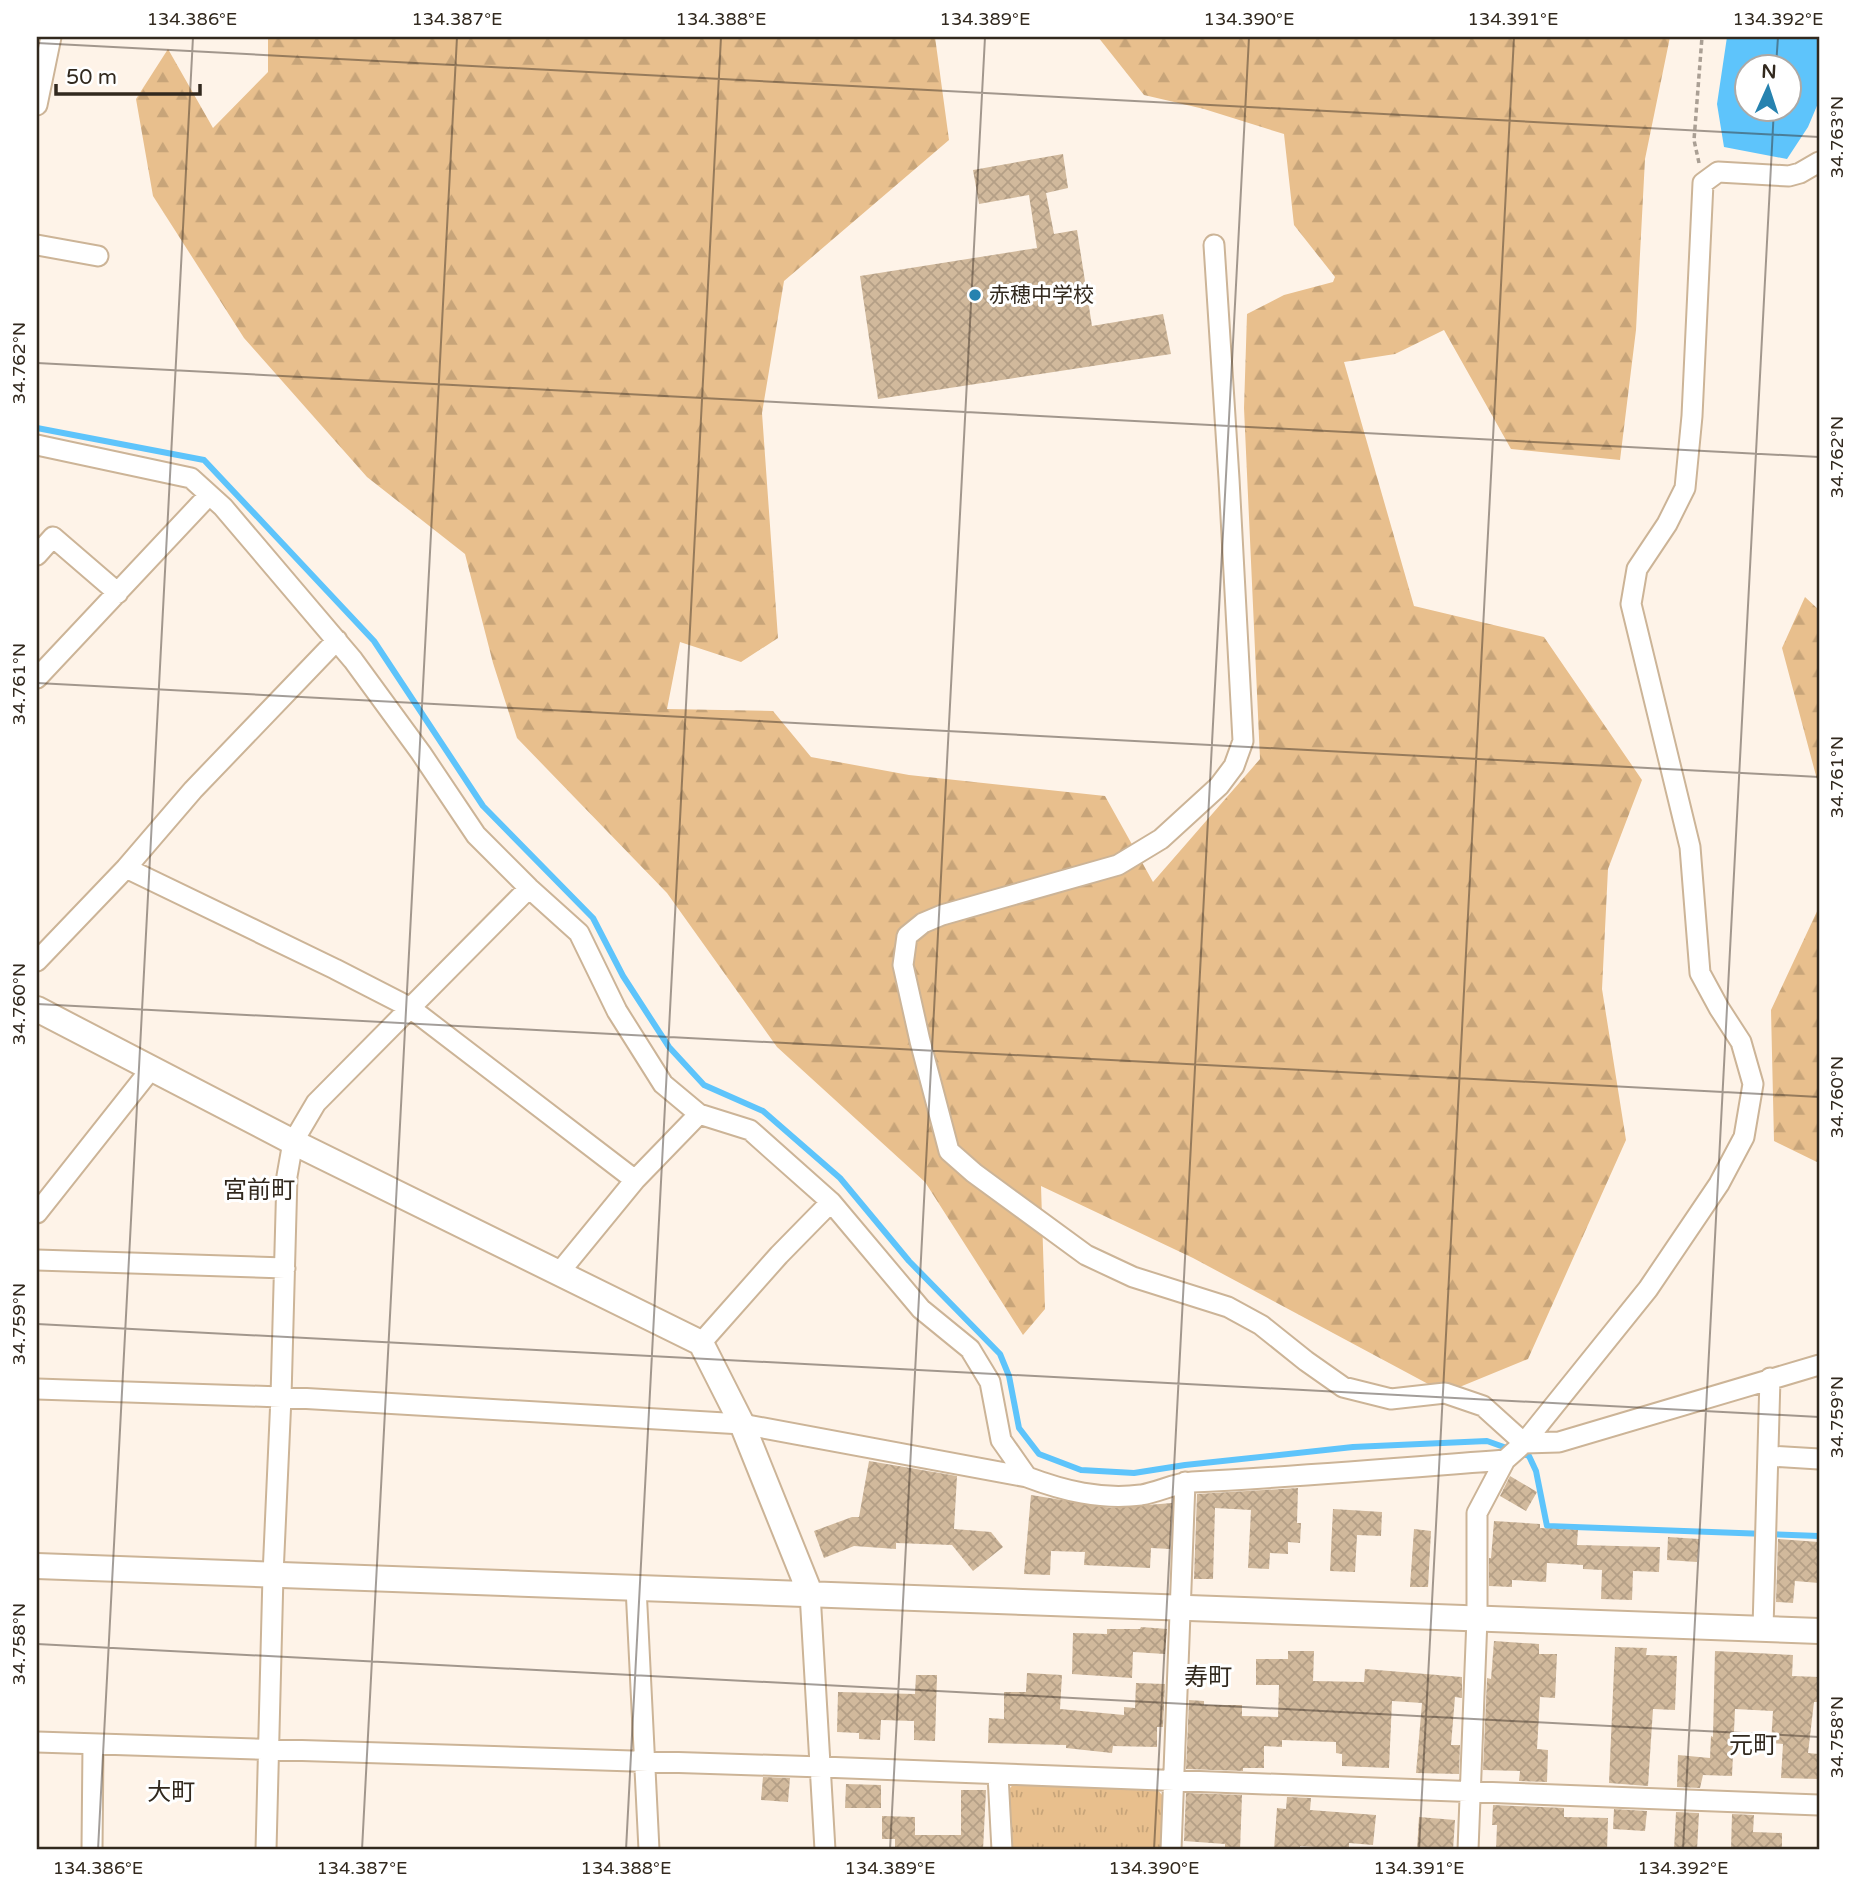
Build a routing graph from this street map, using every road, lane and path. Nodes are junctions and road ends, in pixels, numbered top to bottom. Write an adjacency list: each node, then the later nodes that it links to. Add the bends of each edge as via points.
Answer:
1 (51, 37): 3 (street)
2 (1702, 37): 5 (path, via 1694,140)
3 (37, 105)
4 (1819, 162): 5 (street, via 1790,176 1718,172)
5 (1703, 183): 35 (street, via 1685,488 1637,569 1631,604 1690,847 1700,973 1741,1042 1753,1084 1744,1137 1719,1184 1648,1289)
6 (37, 245): 8 (street)
7 (1214, 245): 35 (street, via 1242,741 1234,766 1186,818 1118,865 942,915 907,936 903,965 920,1041 949,1151 1086,1255 1133,1276 1228,1307 1261,1325 1343,1387 1391,1399 1445,1393 1483,1406)
8 (98, 256)
9 (37, 445): 10 (street, via 191,478)
10 (209, 495): 12 (street); 13 (street)
11 (37, 555): 12 (street, via 53,537)
12 (118, 593): 14 (street)
13 (337, 640): 15 (street, via 193,790); 16 (street, via 476,835)
14 (37, 678)
15 (126, 868): 17 (street); 18 (street)
16 (529, 888): 18 (street); 21 (street, via 579,933 617,1011 663,1084)
17 (37, 961)
18 (409, 1007): 22 (street, via 316,1103); 23 (street)
19 (37, 1009): 20 (street)
20 (151, 1069): 22 (street); 25 (street)
21 (699, 1114): 23 (street); 24 (street, via 750,1130)
22 (293, 1142): 27 (street, via 287,1176); 28 (street)
23 (635, 1180): 28 (street)
24 (831, 1202): 29 (street); 39 (street, via 920,1309 970,1349 990,1382 1002,1440)
25 (37, 1213)
26 (37, 1260): 27 (street)
27 (285, 1268): 33 (street)
28 (558, 1274): 29 (street)
29 (701, 1343): 34 (street)
30 (1819, 1365): 31 (street)
31 (1770, 1378): 35 (street, via 1559,1442); 36 (street)
32 (37, 1389): 33 (street)
33 (281, 1397): 34 (street); 42 (street)
34 (741, 1424): 39 (street); 44 (street)
35 (1524, 1443): 38 (street)
36 (1769, 1457): 37 (street); 47 (street)
37 (1819, 1459)
38 (1505, 1460): 40 (street); 46 (street, via 1477,1513)
39 (1027, 1477): 40 (street, via 1062,1490 1100,1496 1142,1495)
40 (1185, 1482): 45 (street)
41 (37, 1566): 42 (street)
42 (272, 1575): 43 (street); 51 (street)
43 (636, 1587): 44 (street); 52 (street)
44 (810, 1592): 45 (street); 53 (street)
45 (1179, 1606): 46 (street); 55 (street)
46 (1478, 1618): 47 (street); 56 (street)
47 (1763, 1628): 48 (street)
48 (1819, 1631)
49 (37, 1742): 50 (street)
50 (93, 1744): 51 (street); 58 (street)
51 (269, 1749): 52 (street); 59 (street)
52 (646, 1762): 53 (street); 60 (street)
53 (821, 1767): 54 (street); 61 (street)
54 (998, 1775): 55 (street); 62 (street)
55 (1174, 1782): 56 (street); 63 (street)
56 (1471, 1792): 57 (street); 64 (street)
57 (1819, 1805)
58 (92, 1850)
59 (266, 1850)
60 (649, 1850)
61 (825, 1850)
62 (1002, 1850)
63 (1171, 1850)
64 (1468, 1850)

